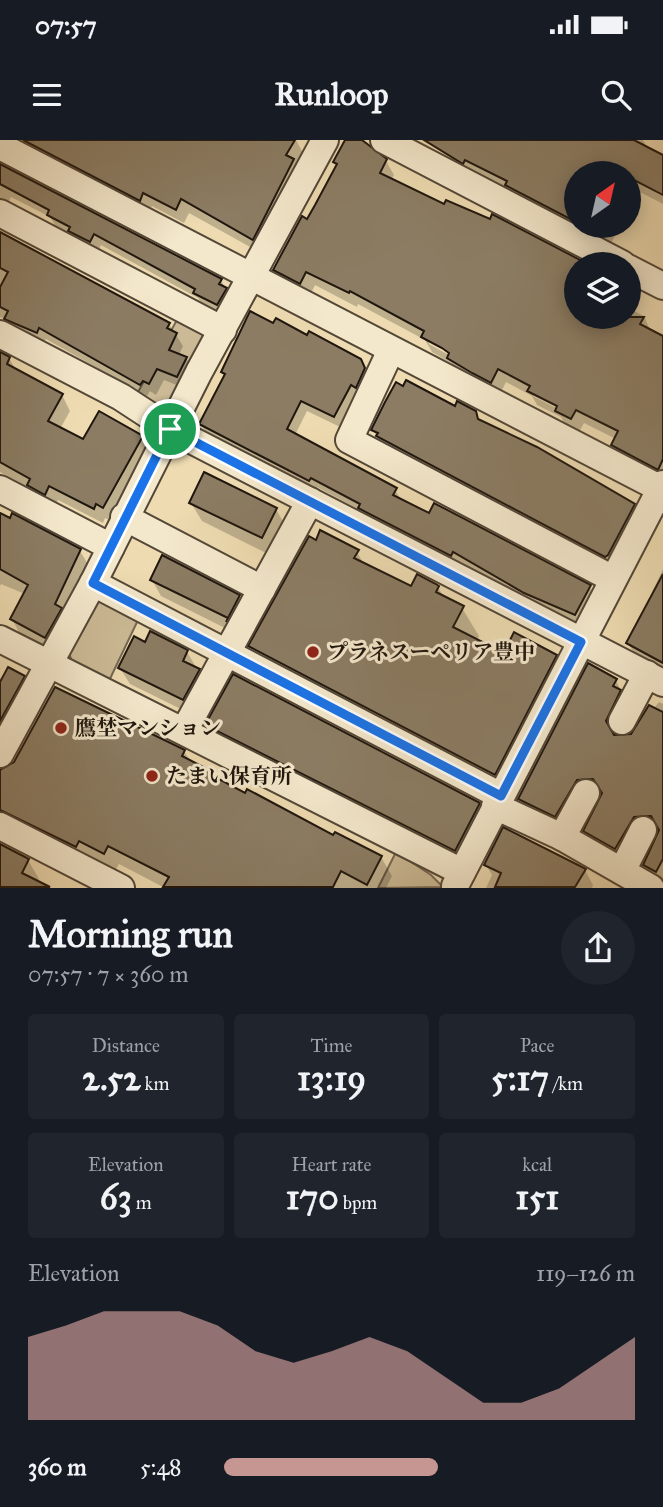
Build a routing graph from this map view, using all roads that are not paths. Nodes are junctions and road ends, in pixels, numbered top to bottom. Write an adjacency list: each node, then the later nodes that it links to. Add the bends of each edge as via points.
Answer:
1 (325, 140): 7 (street)
2 (384, 140): 5 (street)
3 (0, 145): 7 (street)
4 (0, 213): 9 (street)
5 (599, 252)
6 (641, 275): 8 (street)
7 (251, 278): 9 (street); 11 (street)
8 (663, 286)
9 (223, 330): 12 (street)
10 (0, 334): 12 (street, via 121,397)
11 (391, 350): 13 (street); 18 (street, via 349,440)
12 (170, 429): 15 (street); 16 (street)
13 (662, 487): 18 (street)
14 (0, 489): 17 (street)
15 (310, 501): 20 (street); 22 (street)
16 (124, 517): 17 (street); 20 (street)
17 (111, 547): 19 (street)
18 (613, 579): 22 (street)
19 (93, 583): 23 (street); 24 (street)
20 (262, 589): 23 (street)
21 (0, 639): 24 (street)
22 (581, 642): 25 (street); 30 (street)
23 (227, 653): 27 (street); 30 (street)
24 (49, 665): 27 (street); 28 (street)
25 (655, 679): 26 (street)
26 (622, 721)
27 (184, 731): 35 (street)
28 (0, 754)
29 (586, 793): 33 (street)
30 (498, 801): 33 (street); 35 (street)
31 (0, 826): 36 (street)
32 (643, 830): 34 (street)
33 (562, 837): 34 (street)
34 (622, 871): 37 (street)
35 (458, 880)
36 (121, 887)
37 (651, 887)

